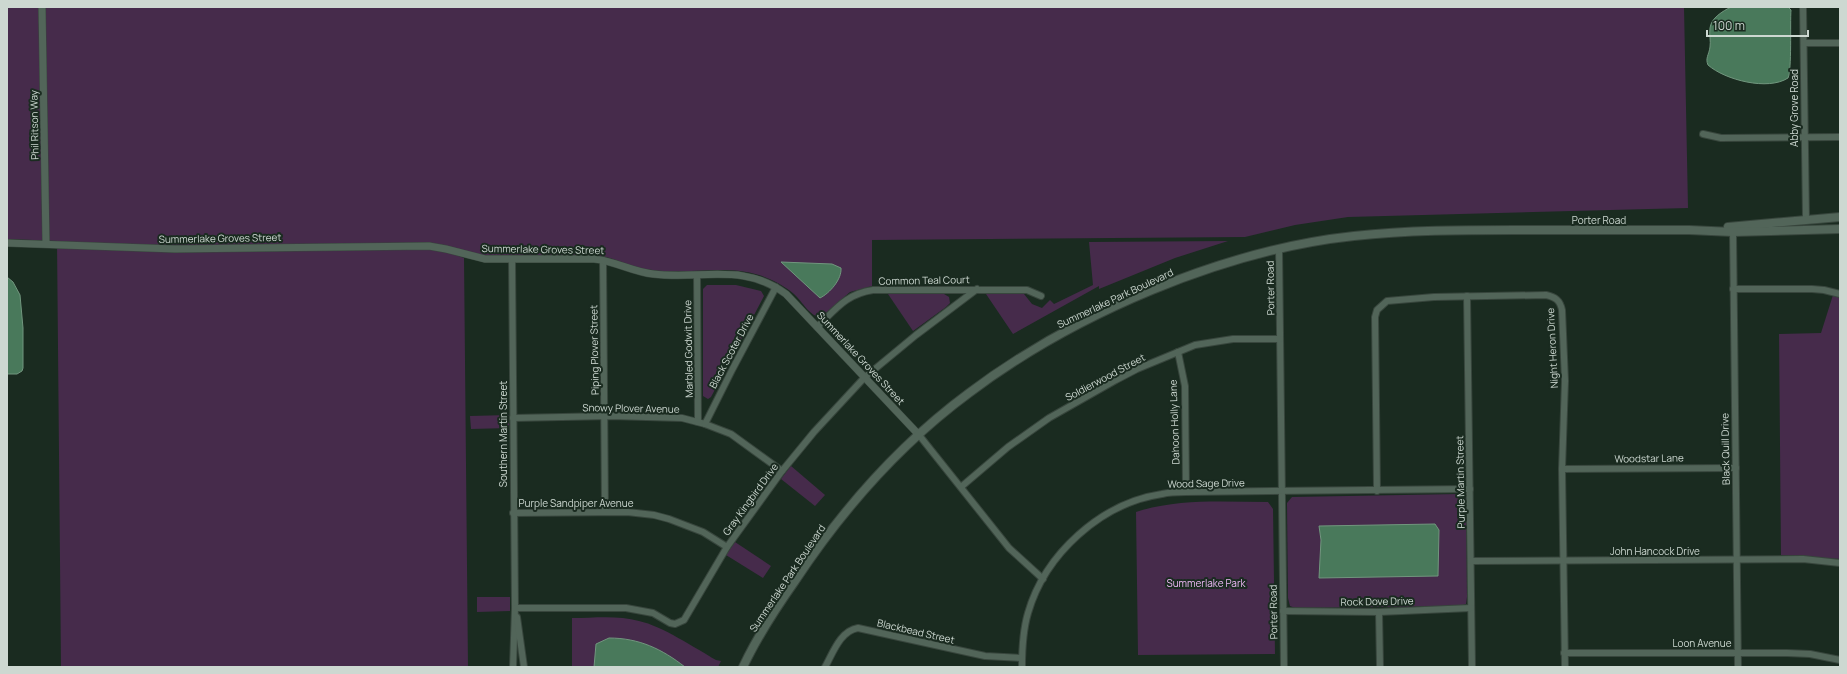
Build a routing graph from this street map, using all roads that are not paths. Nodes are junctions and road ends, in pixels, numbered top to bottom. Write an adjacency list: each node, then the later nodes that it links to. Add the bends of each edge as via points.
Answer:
1 (42, 7): 14 (street, Phil Ritson Way)
2 (1803, 7): 4 (street, Abby Grove Road)
3 (1840, 43): 4 (street)
4 (1804, 44): 6 (street, Abby Grove Road)
5 (1703, 134): 6 (street, via 1721,138)
6 (1804, 137): 7 (street); 9 (street, Abby Grove Road)
7 (1840, 137)
8 (1840, 217): 9 (main road, Porter Road)
9 (1806, 220): 11 (main road, Porter Road)
10 (1840, 229): 12 (main road, Porter Road)
11 (1690, 230): 12 (main road, Porter Road); 15 (main road, Porter Road, via 1428,230 1352,236)
12 (1733, 232): 21 (street, Black Quill Drive)
13 (7, 243): 14 (street, Summerlake Groves Street)
14 (46, 243): 16 (street, Summerlake Groves Street, via 148,248 429,246 480,259)
15 (1279, 249): 26 (street, Porter Road); 33 (main road, Summerlake Park Boulevard, via 1221,265 1166,285 1056,336 968,393)
16 (512, 259): 17 (street, Summerlake Groves Street); 30 (street, Southern Martin Street)
17 (603, 260): 18 (street, Summerlake Groves Street, via 651,274); 29 (street, Piping Plover Street)
18 (697, 275): 19 (street, Summerlake Groves Street, via 747,276); 31 (street, Marbled Godwit Drive)
19 (776, 287): 25 (street, Summerlake Groves Street, via 795,302); 32 (street, Black Scoter Drive)
20 (977, 289): 23 (street, Common Teal Court, via 1027,290); 25 (street, Common Teal Court, via 862,292 847,299); 28 (street, Gray Kingbird Drive)
21 (1733, 289): 22 (street, via 1812,288); 34 (street, Black Quill Drive)
22 (1840, 294)
23 (1041, 296)
24 (1467, 296): 35 (street, Night Heron Drive, via 1546,296 1560,303 1565,381); 38 (street, Purple Martin Street); 39 (street, Night Heron Drive, via 1387,301 1377,310)
25 (817, 327): 28 (street, Summerlake Groves Street)
26 (1280, 339): 27 (street, Soldierwood Street, via 1212,341); 41 (street, Porter Road)
27 (1178, 352): 37 (street, Soldierwood Street, via 1116,380 1049,418 1008,447); 40 (street, Dahoon Holly Lane, via 1185,386)
28 (864, 378): 33 (street, Summerlake Groves Street); 36 (street, Gray Kingbird Drive)
29 (605, 416): 30 (street, Snowy Plover Avenue); 31 (street, Snowy Plover Avenue, via 669,417); 42 (street, Piping Plover Street)
30 (513, 418): 43 (street, Southern Martin Street)
31 (698, 422): 32 (street, Snowy Plover Avenue)
32 (705, 424): 36 (street, Snowy Plover Avenue, via 719,428 744,442)
33 (919, 435): 37 (street, Summerlake Groves Street); 60 (main road, Summerlake Park Boulevard, via 857,497 819,544 777,608)
34 (1736, 468): 35 (street, Woodstar Lane); 45 (street, Black Quill Drive)
35 (1562, 469): 47 (street, Night Heron Drive)
36 (782, 471): 44 (street, Gray Kingbird Drive)
37 (961, 487): 49 (street, Summerlake Groves Street, via 1009,548)
38 (1470, 489): 39 (street, Wood Sage Drive); 46 (street, Purple Martin Street)
39 (1377, 491): 41 (street, Wood Sage Drive)
40 (1186, 492): 41 (street, Wood Sage Drive); 49 (street, Wood Sage Drive, via 1145,498 1105,515 1072,539)
41 (1283, 492): 52 (street, Porter Road)
42 (605, 512): 43 (street, Purple Sandpiper Avenue); 44 (street, Purple Sandpiper Avenue, via 641,513 669,519 702,532)
43 (513, 513): 50 (street, Southern Martin Street)
44 (727, 547): 50 (street, Gray Kingbird Drive, via 687,616 675,624 653,614 626,608)
45 (1737, 560): 47 (street, John Hancock Drive); 48 (street, John Hancock Drive, via 1803,559); 54 (street, Black Quill Drive)
46 (1471, 561): 47 (street, John Hancock Drive); 51 (street, Purple Martin Street)
47 (1564, 561): 55 (street, Night Heron Drive)
48 (1840, 563)
49 (1042, 579): 56 (street, Wood Sage Drive, via 1027,614)
50 (515, 608): 58 (street, Southern Martin Street); 59 (street, Southern Martin Street)
51 (1471, 608): 53 (street, Rock Dove Drive); 65 (street, Purple Martin Street)
52 (1283, 611): 53 (street, Rock Dove Drive); 63 (street, Porter Road)
53 (1379, 612): 64 (street)
54 (1738, 653): 55 (street, Loon Avenue); 57 (street, Loon Avenue, via 1810,654); 67 (street, Black Quill Drive)
55 (1564, 654): 66 (street, Night Heron Drive)
56 (1022, 658): 61 (street, Blackbead Street, via 985,656 858,628 851,629 842,636); 62 (street, Wood Sage Drive)
57 (1840, 660)
58 (513, 667)
59 (524, 667)
60 (743, 667)
61 (825, 667)
62 (1022, 667)
63 (1284, 667)
64 (1380, 667)
65 (1472, 667)
66 (1564, 667)
67 (1738, 667)

